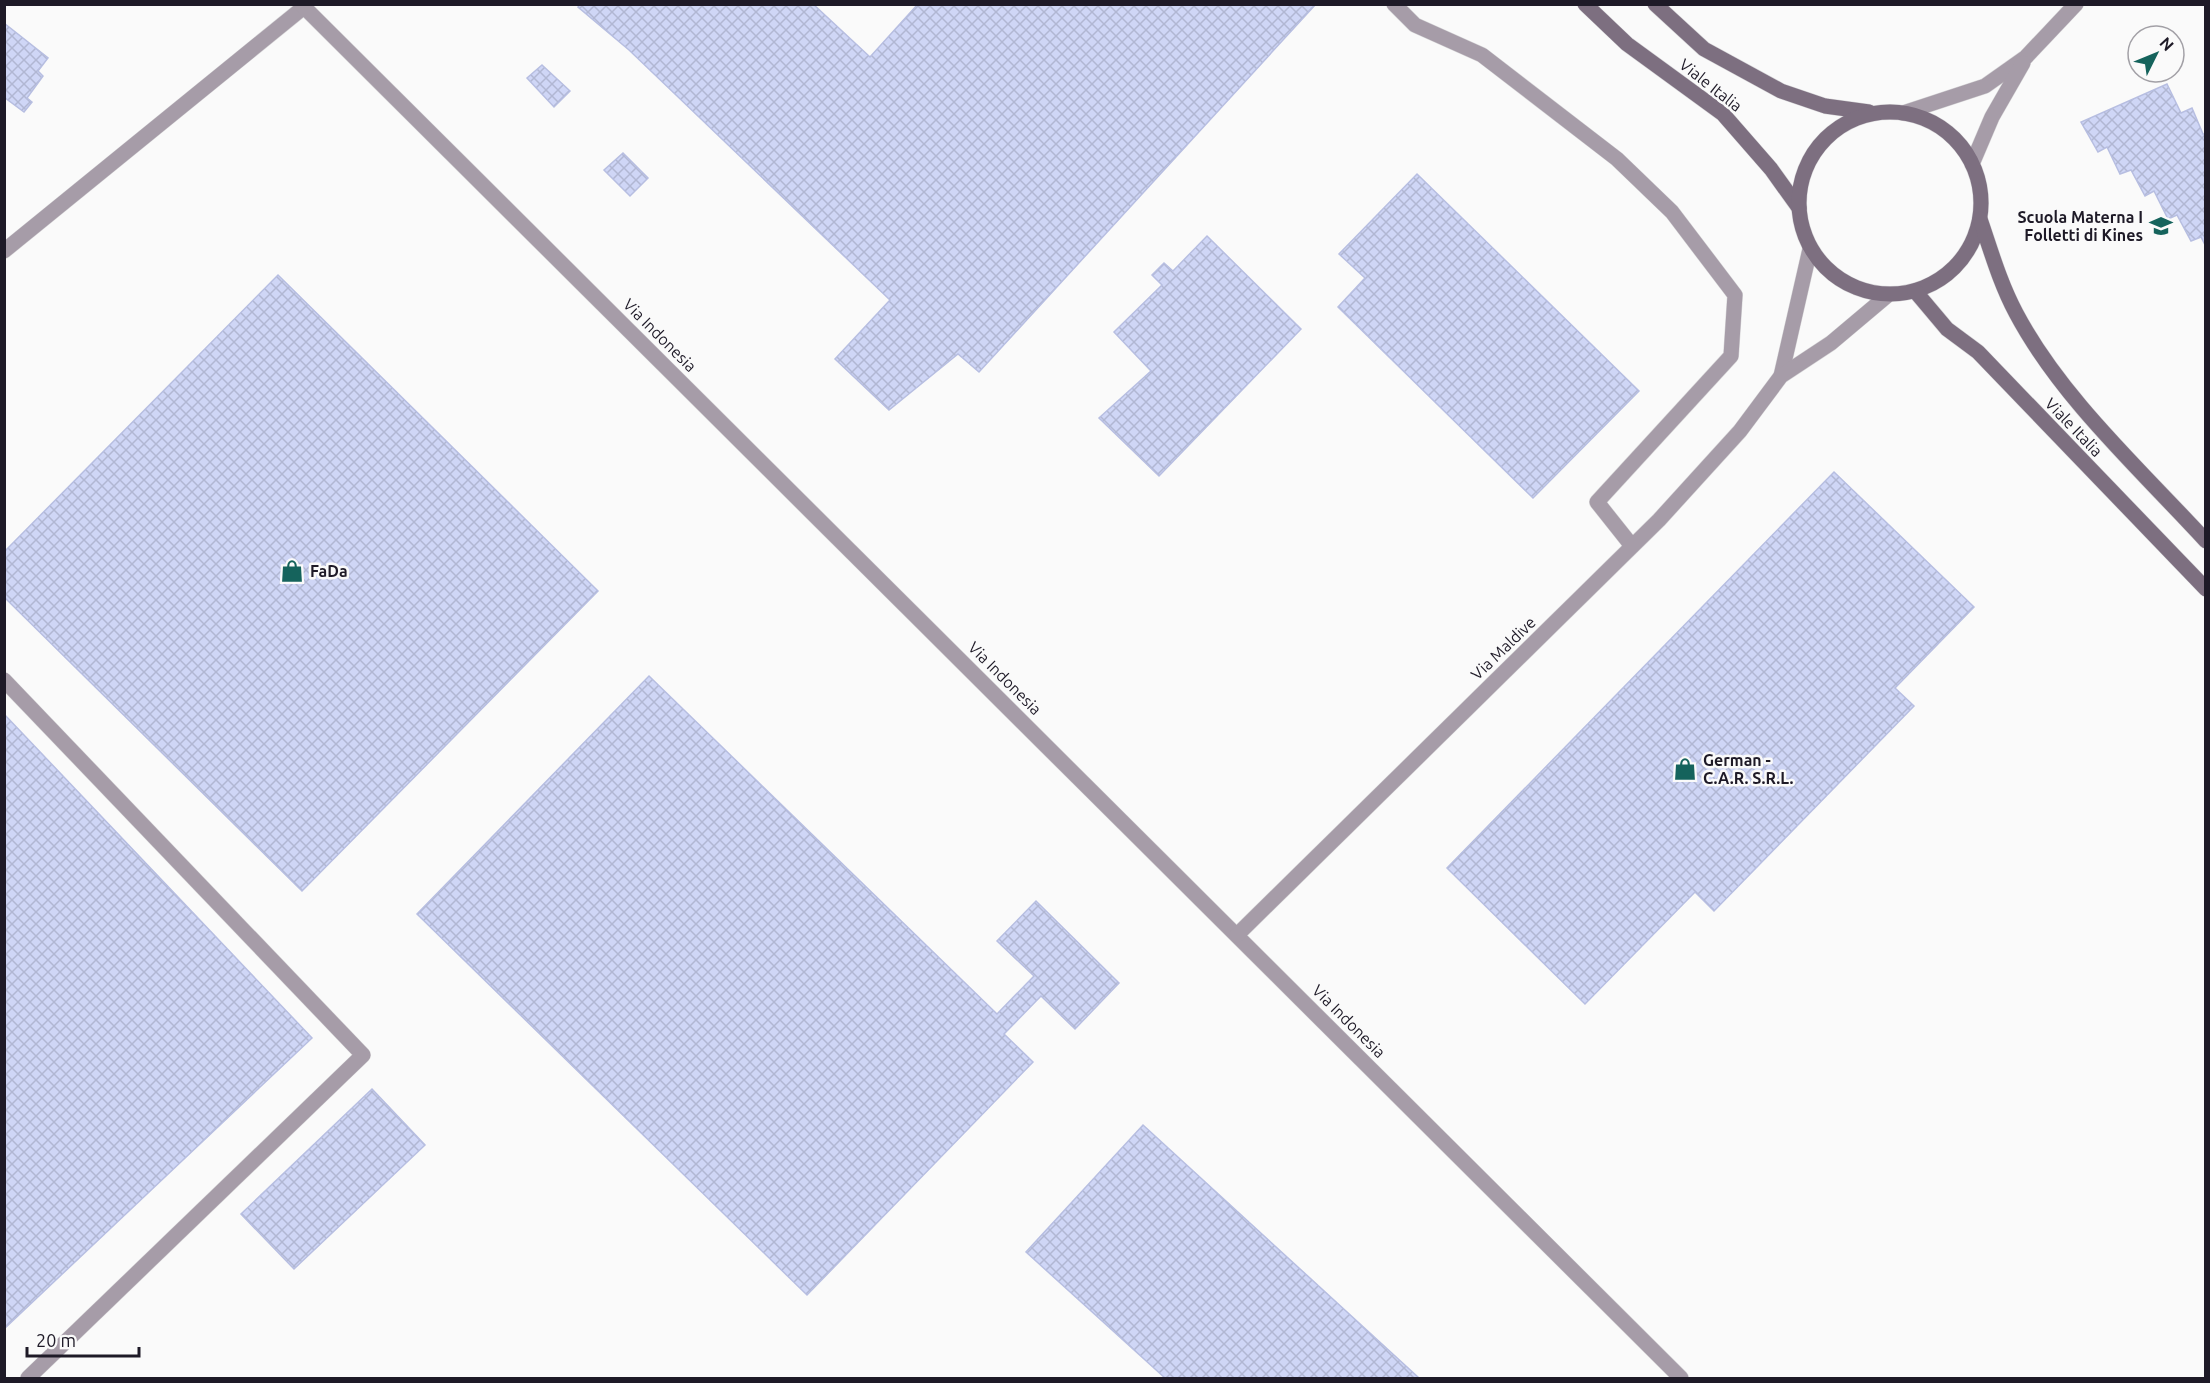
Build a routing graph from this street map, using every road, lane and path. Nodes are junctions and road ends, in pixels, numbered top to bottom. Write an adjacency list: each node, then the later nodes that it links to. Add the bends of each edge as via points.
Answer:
1 (1394, 4): 18 (street, via 1415,26 1482,55 1617,159 1672,212 1735,295 1731,356 1597,502)
2 (1585, 4): 10 (main road, Viale Italia, via 1627,44 1723,114)
3 (1655, 4): 7 (main road, Viale Italia, via 1704,49 1781,91 1825,106)
4 (2076, 4): 6 (street)
5 (303, 6): 13 (street); 21 (street, Via Indonesia)
6 (2026, 57): 8 (street, via 1985,86); 9 (street, via 1992,117)
7 (1875, 112): 8 (main road); 10 (main road, via 1834,130 1819,145 1800,182)
8 (1903, 113): 9 (main road, via 1919,116 1947,131)
9 (1972, 164): 11 (main road, via 1981,190)
10 (1799, 208): 12 (main road)
11 (1980, 219): 14 (main road, via 1974,241 1962,260 1937,282); 17 (main road, Viale Italia, via 1998,276 2017,315 2064,386)
12 (1810, 249): 15 (main road, via 1820,263 1849,285); 16 (street, Via Maldive)
13 (4, 251)
14 (1915, 291): 15 (main road); 19 (main road, Viale Italia, via 1947,329 1978,352)
15 (1888, 295): 16 (street, Via Maldive, via 1831,343)
16 (1781, 376): 18 (street, Via Maldive, via 1740,431)
17 (2205, 541)
18 (1632, 546): 21 (street, Via Maldive)
19 (2205, 589)
20 (4, 681): 22 (street, via 363,1055)
21 (1237, 934): 23 (street, Via Indonesia)
22 (28, 1378)
23 (1681, 1378)

